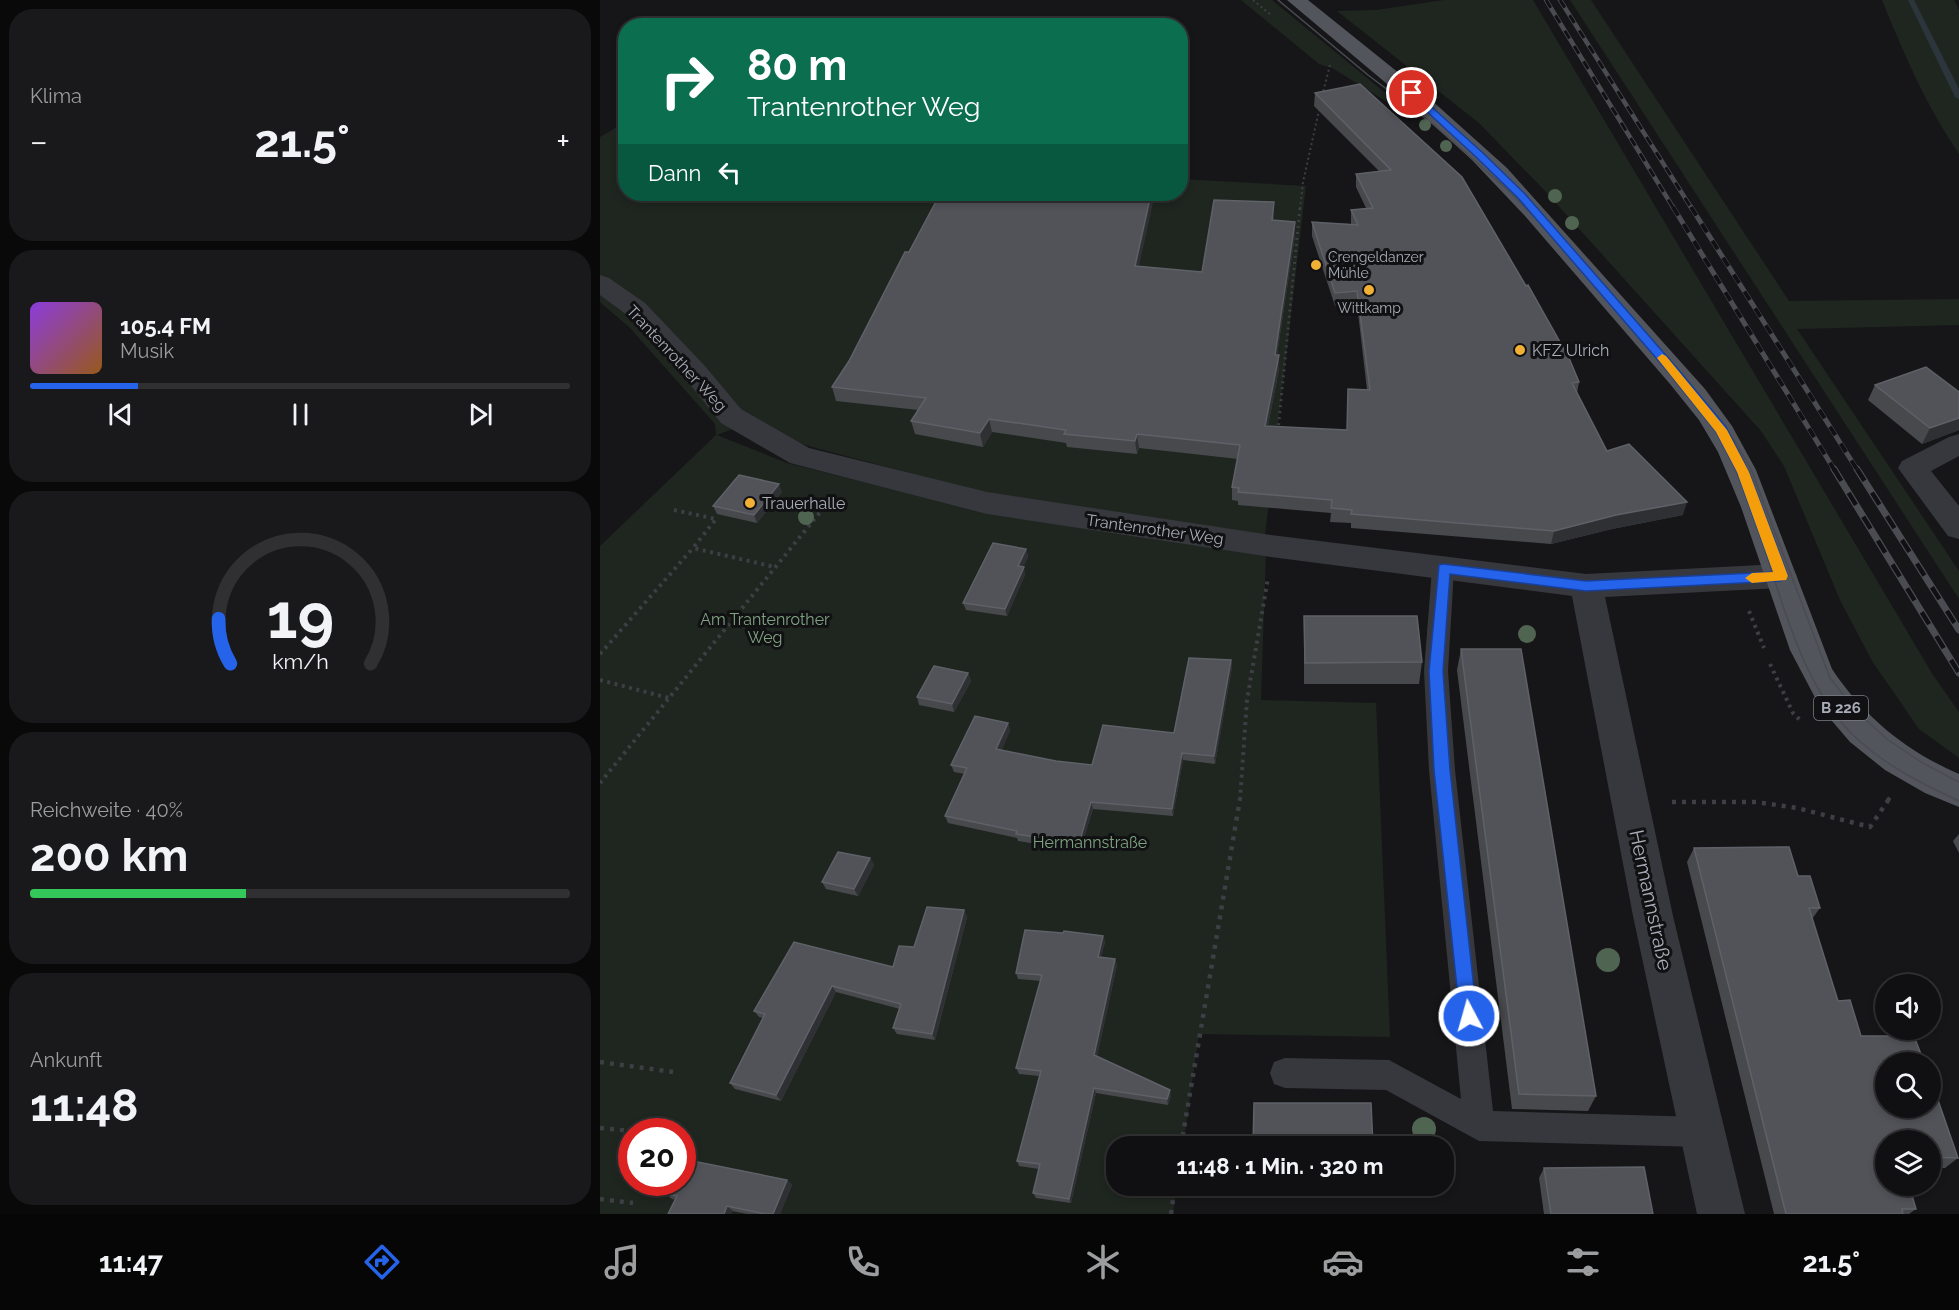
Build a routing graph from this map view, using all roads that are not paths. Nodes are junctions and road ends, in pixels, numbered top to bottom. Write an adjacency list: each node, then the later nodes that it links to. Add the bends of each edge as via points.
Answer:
1 (1296, 0): 6 (main road, B 226, via 1430,108 1486,161 1673,370 1721,430 1733,452)
2 (600, 283): 5 (street, Trantenrother Weg, via 636,309 731,416 800,456 987,503)
3 (1959, 444): 4 (street, via 1912,468)
4 (1959, 528)
5 (1443, 569): 7 (street, Trantenrother Weg); 10 (lane, via 1436,671 1442,770)
6 (1781, 576): 7 (street, Trantenrother Weg); 8 (main road, B 226, via 1819,676 1848,717 1892,756 1930,780)
7 (1586, 586): 11 (street, Hermannstraße, via 1653,916)
8 (1959, 792)
9 (1285, 1073): 10 (lane, via 1389,1075)
10 (1479, 1126): 11 (lane)
11 (1702, 1132): 12 (street, Hermannstraße)
12 (1721, 1214)

